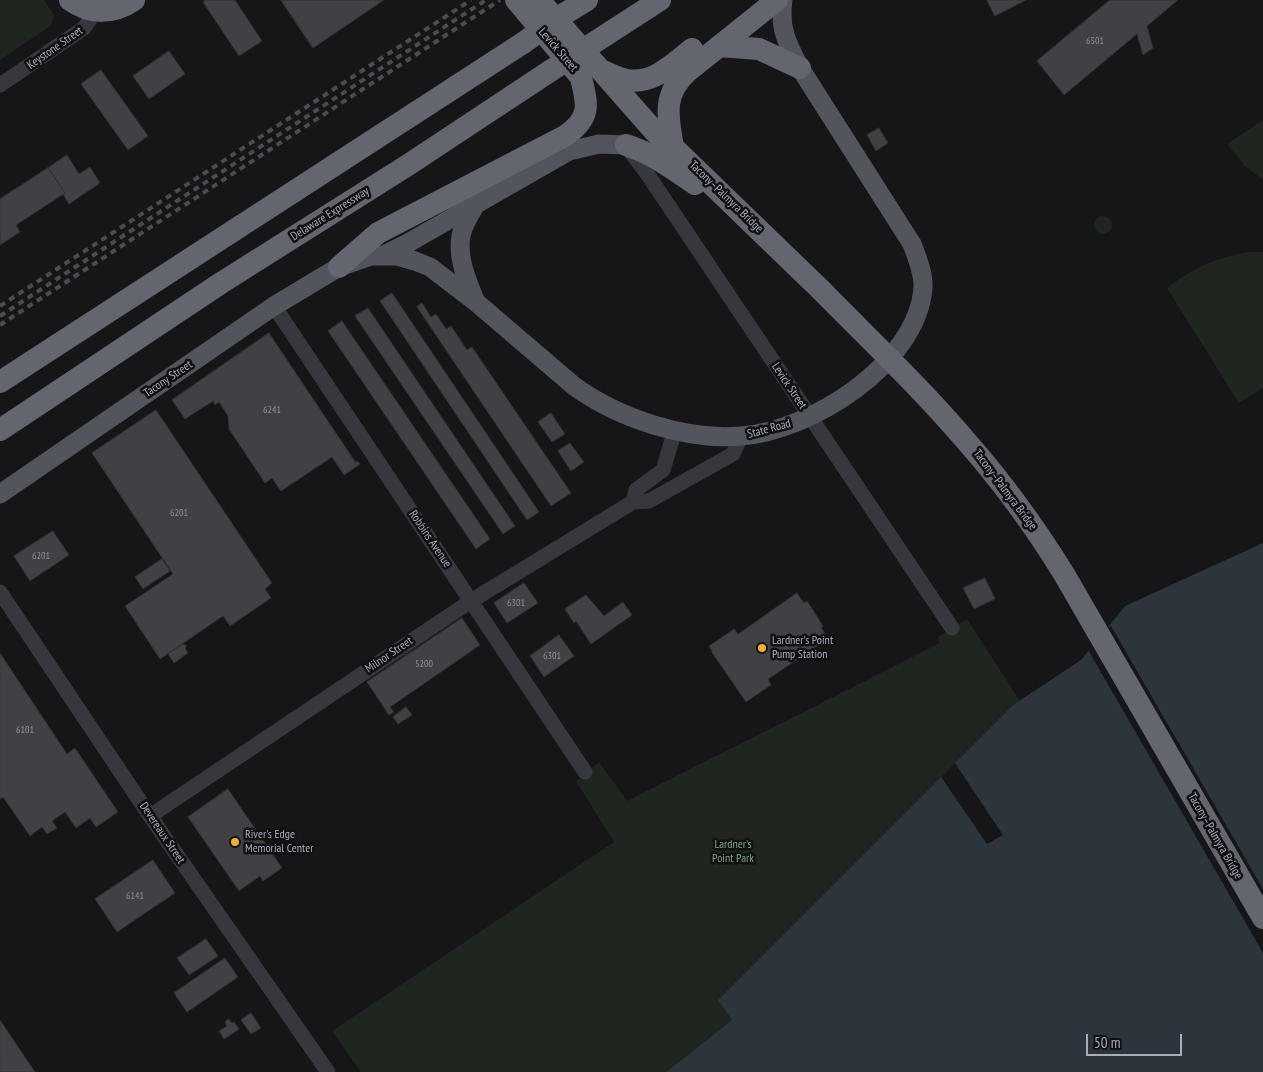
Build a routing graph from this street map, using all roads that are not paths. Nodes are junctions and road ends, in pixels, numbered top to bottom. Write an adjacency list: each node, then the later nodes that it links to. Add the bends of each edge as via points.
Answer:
1 (70, 0): 10 (highway, via 80,8)
2 (134, 0): 10 (highway, via 111,10)
3 (516, 0): 13 (highway, Levick Street)
4 (539, 0): 13 (highway, Levick Street)
5 (587, 0): 24 (highway, bridge)
6 (660, 0): 26 (highway, Delaware Expressway, bridge, via 221,283)
7 (754, 0): 13 (highway, via 655,76 624,79)
8 (777, 0): 11 (highway)
9 (783, 0): 12 (main road, State Road, via 783,33)
10 (95, 12): 14 (street, Keystone Street, via 84,28)
11 (719, 46): 12 (highway, via 759,49); 17 (highway, via 681,78 672,90 668,118)
12 (800, 68): 25 (main road, State Road, via 912,244 923,287 915,319 893,353 864,383)
13 (590, 73): 15 (highway, Levick Street); 21 (highway, via 586,108 576,128 378,233)
14 (0, 86)
15 (656, 132): 17 (highway, Tacony–Palmyra Bridge)
16 (626, 145): 18 (main road, via 610,143 578,148 560,155); 19 (highway, via 664,162); 25 (street, Levick Street)
17 (673, 147): 19 (highway, Tacony–Palmyra Bridge)
18 (477, 203): 20 (main road); 22 (main road, via 464,227 461,248 467,282)
19 (753, 224): 36 (highway, Tacony–Palmyra Bridge, bridge, via 934,405 997,477 1064,574)
20 (384, 255): 21 (main road, State Road, via 359,259); 22 (main road, State Road, via 406,258 430,268)
21 (339, 267): 23 (main road, Tacony Street)
22 (477, 303): 27 (main road, State Road, via 589,398 628,416)
23 (274, 306): 29 (main road, Tacony Street); 32 (street, Robbins Avenue)
24 (0, 382)
25 (809, 417): 28 (main road, State Road, via 782,428); 33 (street, Levick Street)
26 (0, 430)
27 (675, 430): 28 (main road, State Road); 30 (street, Milnor Street, via 662,470 636,490)
28 (741, 436): 30 (street, Milnor Street, via 733,454 649,501)
29 (0, 494)
30 (633, 502): 32 (street, Milnor Street)
31 (0, 592): 35 (street, Devereaux Street)
32 (471, 601): 34 (street, Robbins Avenue); 35 (street, Milnor Street)
33 (952, 628)
34 (585, 772)
35 (150, 816): 37 (street, Devereaux Street)
36 (1263, 918)
37 (328, 1072)

